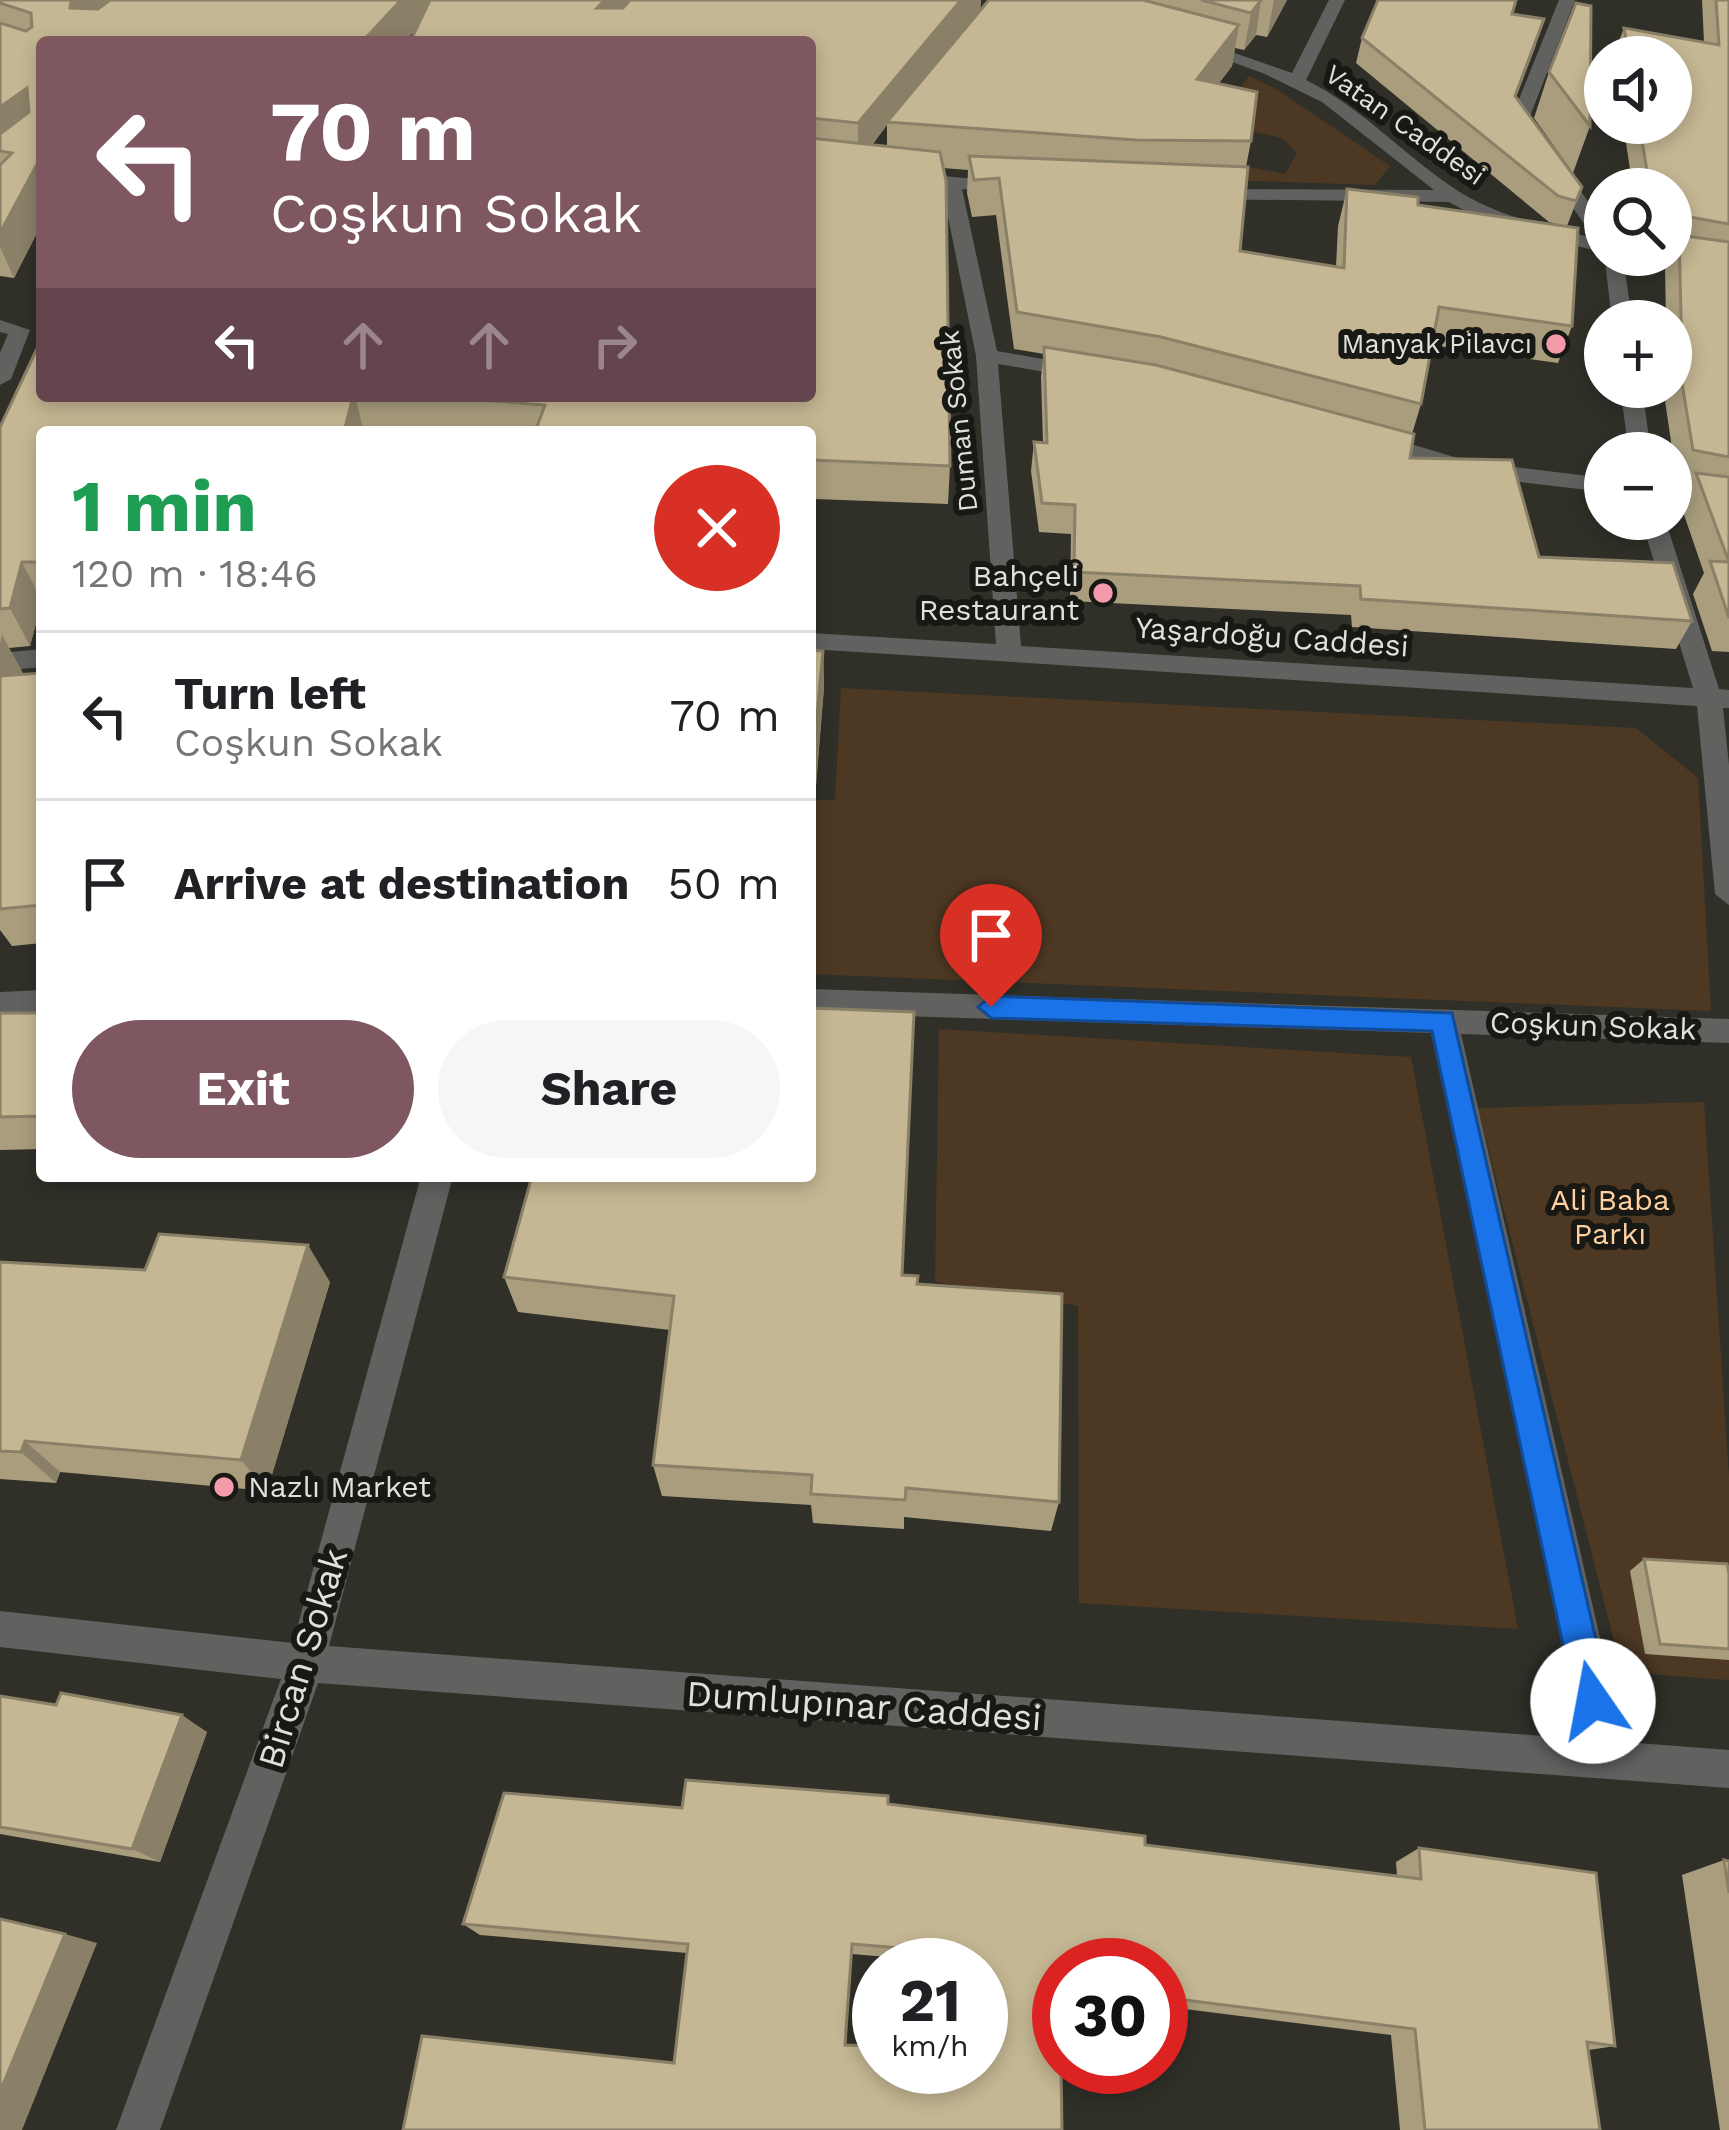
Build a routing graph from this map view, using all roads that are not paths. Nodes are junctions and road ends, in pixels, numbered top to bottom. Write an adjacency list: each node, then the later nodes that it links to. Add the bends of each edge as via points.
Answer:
1 (1337, 0): 4 (street)
2 (1567, 0): 10 (street, via 1520,119)
3 (1169, 37): 4 (street, Vatan Caddesi)
4 (1296, 82): 9 (street, Vatan Caddesi)
5 (886, 176): 6 (street)
6 (951, 184): 7 (street); 15 (street, Duman Sokak)
7 (1038, 189)
8 (1171, 195): 9 (street)
9 (1453, 196): 11 (street, Vatan Caddesi, via 1493,218)
10 (1584, 212)
11 (1584, 238)
12 (1692, 261): 13 (street)
13 (1729, 266)
14 (0, 326): 17 (street, via 20,330)
15 (987, 356): 16 (street); 24 (street, Duman Sokak)
16 (1112, 377)
17 (0, 379)
18 (1360, 437): 19 (street, via 1469,469)
19 (1584, 483)
20 (1692, 496): 21 (street)
21 (1729, 500)
22 (1661, 540): 27 (street)
23 (816, 641): 24 (street, Yaşardoğu Caddesi)
24 (1009, 654): 27 (street, Yaşardoğu Caddesi)
25 (36, 659): 26 (street)
26 (0, 662)
27 (1719, 698): 28 (street)
28 (1729, 894)
29 (816, 1001): 32 (street, Coşkun Sokak)
30 (36, 1002): 31 (street)
31 (0, 1004)
32 (1443, 1021): 33 (street, Coşkun Sokak); 37 (street)
33 (1729, 1031)
34 (434, 1182): 36 (street, Bircan Sokak)
35 (0, 1629): 36 (street, Dumlupınar Caddesi)
36 (306, 1663): 37 (street, Dumlupınar Caddesi); 39 (street, Bircan Sokak)
37 (1609, 1762): 38 (street, Dumlupınar Caddesi)
38 (1729, 1769)
39 (138, 2130)

